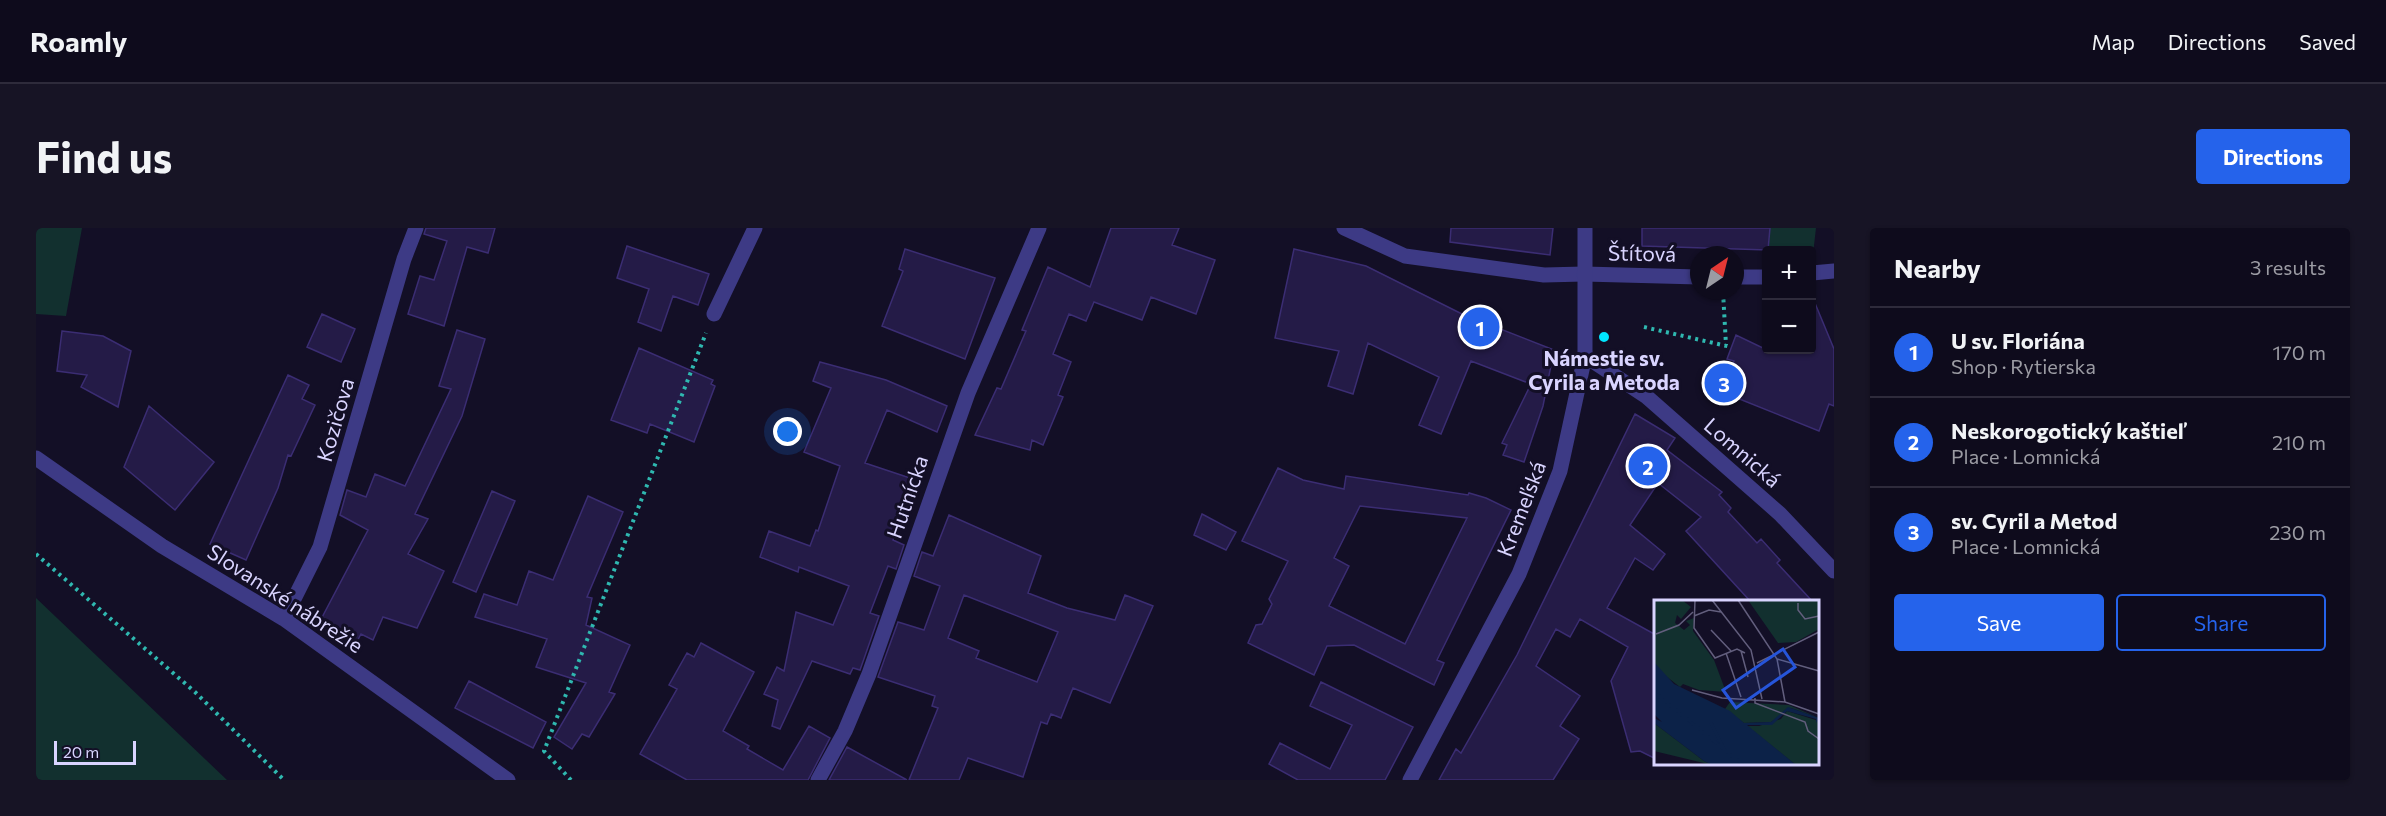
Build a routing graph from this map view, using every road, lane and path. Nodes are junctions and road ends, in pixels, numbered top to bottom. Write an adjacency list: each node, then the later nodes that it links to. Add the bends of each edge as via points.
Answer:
1 (416, 228): 19 (street, Kozičova, via 320,547)
2 (755, 228): 13 (street)
3 (1039, 228): 23 (street, Hutnícka, via 968,393 869,674 845,731)
4 (1344, 228): 8 (street, Štítová, via 1405,256 1544,275)
5 (1585, 228): 8 (street, Kremeľská)
6 (1834, 271): 7 (street)
7 (1816, 273)
8 (1584, 274): 9 (street, Štítová); 15 (street, Kremeľská)
9 (1690, 277)
10 (1744, 277): 11 (street)
11 (1762, 277)
12 (1724, 300): 14 (path, via 1729,346)
13 (714, 314): 22 (path, via 544,751)
14 (1644, 327)
15 (1585, 356): 18 (street, Lomnická, via 1647,397 1780,514); 24 (street, Kremeľská, via 1560,471 1519,574)
16 (36, 458): 19 (street, Slovanské nábrežie, via 162,546)
17 (36, 554): 20 (path, via 195,692)
18 (1834, 571)
19 (284, 619): 21 (street, Slovanské nábrežie)
20 (284, 780)
21 (508, 780)
22 (571, 780)
23 (818, 780)
24 (1410, 780)

